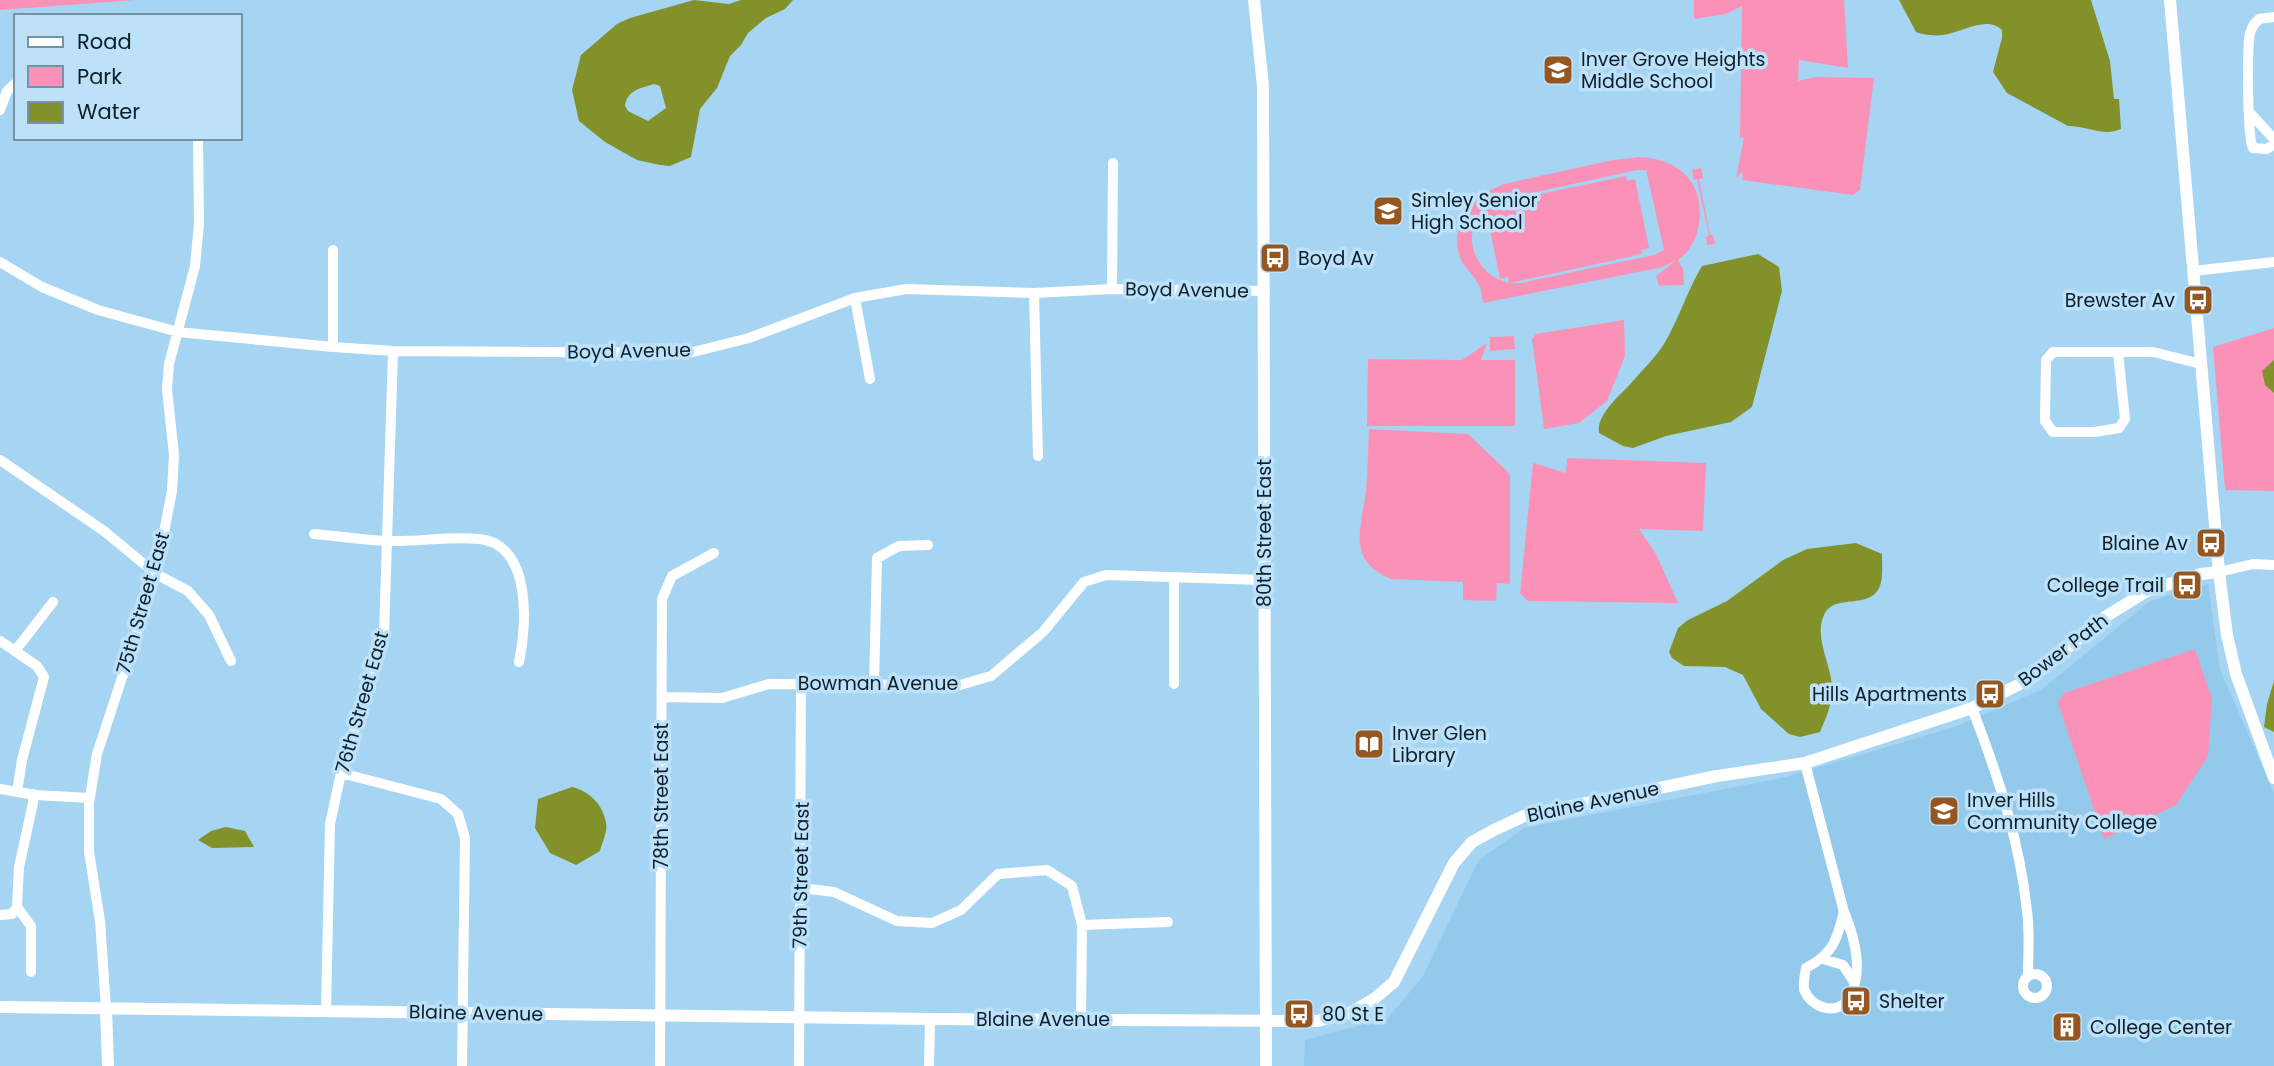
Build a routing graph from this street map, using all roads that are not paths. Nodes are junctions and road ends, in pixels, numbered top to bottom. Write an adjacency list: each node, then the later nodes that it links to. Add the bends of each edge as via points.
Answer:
1 (1254, 0): 16 (street, 80th Street East, via 1263,86)
2 (2170, 0): 14 (street)
3 (2274, 17): 6 (street, via 2259,19 2250,31)
4 (14, 85): 5 (street, via 7,90)
5 (0, 110)
6 (2250, 113): 7 (street); 9 (street, via 2253,148 2267,149)
7 (2274, 139)
8 (198, 140): 19 (street, 75th Street East, via 195,266)
9 (2274, 144)
10 (1113, 163): 15 (street)
11 (333, 250): 20 (street)
12 (0, 261): 19 (street, Boyd Avenue, via 43,287 98,310)
13 (2274, 262): 14 (street)
14 (2193, 271): 23 (street)
15 (1112, 289): 16 (street, Boyd Avenue); 17 (street, Boyd Avenue)
16 (1265, 291): 35 (street, 80th Street East)
17 (1034, 293): 18 (street, Boyd Avenue, via 906,289); 25 (street)
18 (855, 298): 21 (street, Boyd Avenue, via 749,338 689,353); 24 (street)
19 (178, 332): 20 (street, Boyd Avenue); 33 (street, 75th Street East, via 167,389 174,456 172,491)
20 (333, 347): 21 (street, Boyd Avenue)
21 (393, 351): 28 (street, 76th Street East)
22 (2118, 352): 22 (street, via 2053,352 2046,360 2045,421 2053,432 2119,428 2126,419); 23 (street, via 2153,352)
23 (2201, 363): 32 (street)
24 (870, 379)
25 (1038, 456)
26 (0, 460): 33 (street, via 104,531)
27 (314, 534): 28 (street)
28 (388, 541): 40 (street, via 482,539 502,548 516,565 523,591 524,639); 47 (street, 76th Street East, via 384,635)
29 (928, 545): 43 (street, via 899,546 877,558)
30 (714, 553): 44 (street, 78th Street East, via 672,576 662,599)
31 (2274, 565): 32 (street, Bower Path, via 2253,564)
32 (2219, 572): 45 (street, Bower Path, via 2147,591 2105,617 2030,680); 48 (street, via 2236,674)
33 (156, 574): 39 (street, via 188,591 209,615); 52 (street, 75th Street East, via 97,754)
34 (1174, 577): 35 (street, Bowman Avenue); 42 (street); 43 (street, Bowman Avenue, via 1105,575 1084,582 1043,632 991,676 960,685)
35 (1264, 580): 71 (street, 80th Street East)
36 (52, 601): 38 (street)
37 (0, 641): 38 (street)
38 (15, 651): 50 (street, via 37,666 44,677)
39 (232, 661)
40 (519, 662)
41 (801, 683): 43 (street, Bowman Avenue); 44 (street, Bowman Avenue, via 769,684 722,698); 53 (street, 79th Street East)
42 (1174, 684)
43 (874, 685)
44 (662, 697): 67 (street, 78th Street East)
45 (1972, 708): 46 (street, Blaine Avenue); 61 (street, via 1996,768 2019,859 2028,912)
46 (1805, 763): 55 (street); 71 (street, Blaine Avenue, via 1717,776 1524,816 1494,830 1472,842 1454,863 1394,982 1374,999 1350,1013 1317,1021)
47 (341, 774): 65 (street, 76th Street East, via 330,824); 66 (street, via 439,799 458,814 465,838)
48 (2274, 778)
49 (0, 789): 50 (street)
50 (17, 792): 51 (street)
51 (33, 794): 52 (street); 54 (street, via 19,867)
52 (90, 798): 64 (street, 75th Street East, via 89,852)
53 (801, 888): 58 (street, via 834,892 897,921 932,923 961,910 998,874 1047,870 1072,886); 68 (street, 79th Street East)
54 (17, 907): 56 (street, via 12,914); 60 (street, via 31,926)
55 (1844, 912): 59 (street, via 1837,939); 62 (street, via 1857,956)
56 (0, 915)
57 (1168, 922): 58 (street)
58 (1082, 925): 70 (street)
59 (1823, 959): 62 (street, via 1843,965); 62 (street, via 1806,968 1803,987 1810,1001 1836,1009 1850,998)
60 (31, 972)
61 (2028, 976)
62 (1854, 982)
63 (0, 1007): 64 (street, Blaine Avenue)
64 (107, 1008): 65 (street, Blaine Avenue); 72 (street, 75th Street East)
65 (326, 1011): 66 (street, Blaine Avenue)
66 (463, 1013): 67 (street, Blaine Avenue); 73 (street)
67 (660, 1016): 68 (street, Blaine Avenue); 74 (street, 78th Street East)
68 (799, 1017): 69 (street, Blaine Avenue); 75 (street, 79th Street East)
69 (930, 1019): 70 (street, Blaine Avenue); 76 (street)
70 (1081, 1019): 71 (street, Blaine Avenue)
71 (1266, 1021): 77 (street, 80th Street East)
72 (108, 1066)
73 (462, 1066)
74 (660, 1066)
75 (799, 1066)
76 (929, 1066)
77 (1266, 1066)

